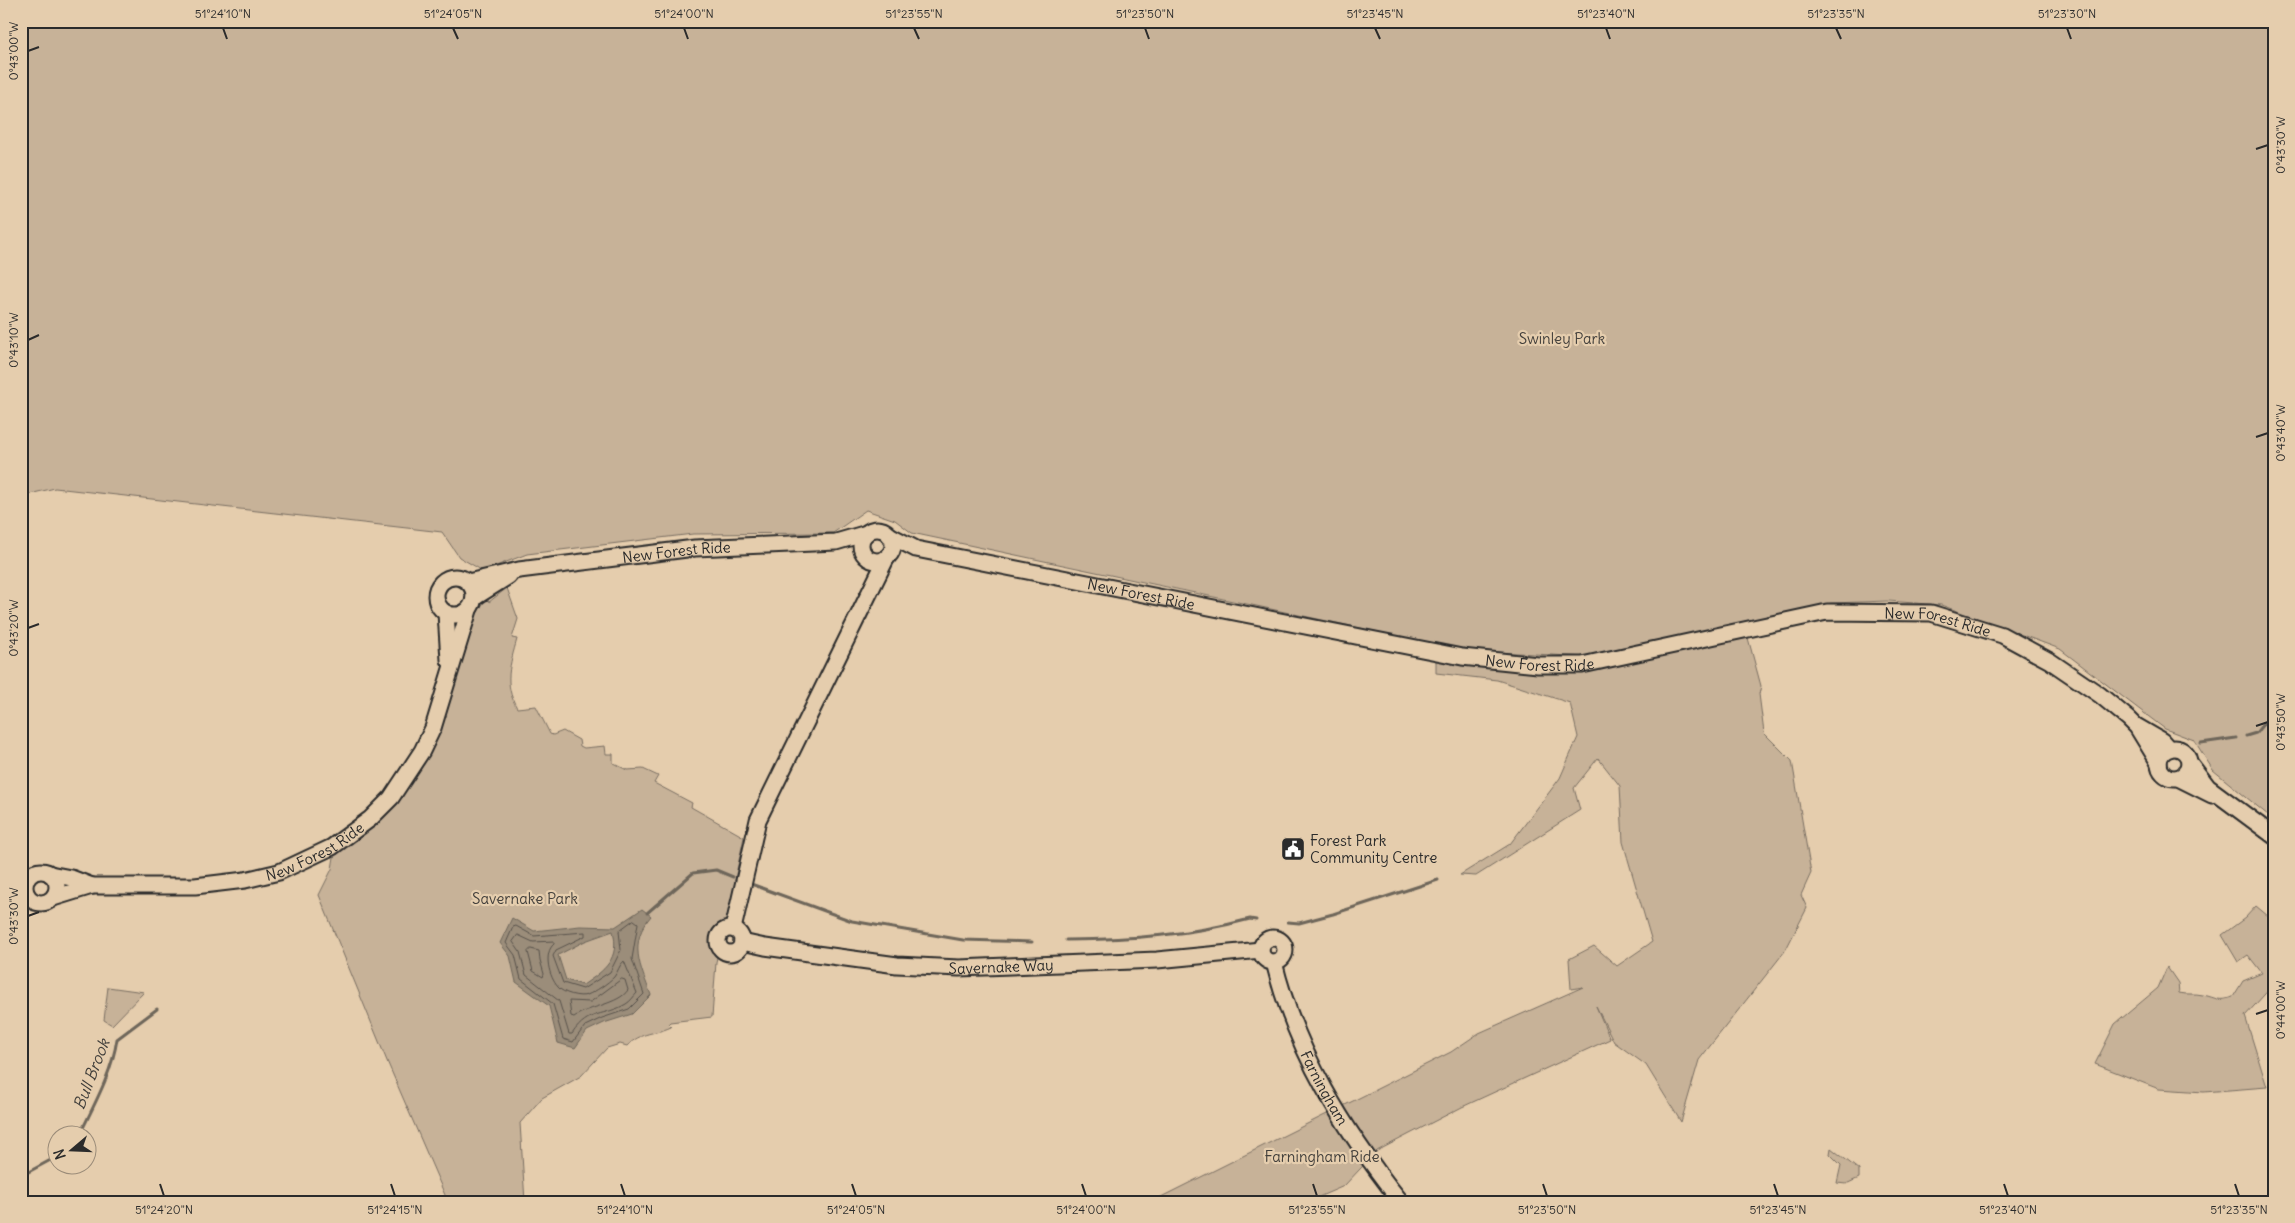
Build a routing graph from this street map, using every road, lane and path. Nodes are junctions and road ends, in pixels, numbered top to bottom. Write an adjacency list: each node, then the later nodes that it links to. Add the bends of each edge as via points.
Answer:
1 (867, 533): 2 (main road, New Forest Ride, via 876,529); 3 (main road, New Forest Ride); 6 (main road, via 862,548)
2 (889, 535): 4 (main road, New Forest Ride); 5 (main road, via 893,548)
3 (836, 542): 6 (main road, New Forest Ride); 7 (main road, New Forest Ride, via 695,548)
4 (916, 549): 5 (main road, New Forest Ride); 13 (main road, New Forest Ride, via 1462,657 1538,665 1582,665 1827,612 1931,613 2002,635 2050,661 2100,695)
5 (888, 557): 6 (main road, New Forest Ride, via 878,561); 9 (main road)
6 (868, 558): 9 (main road)
7 (519, 570): 8 (main road, New Forest Ride); 10 (main road, New Forest Ride)
8 (468, 582): 10 (main road, via 472,587); 11 (main road, New Forest Ride, via 456,577 440,586 436,598)
9 (871, 586): 25 (main road, via 758,820)
10 (472, 604): 11 (main road, New Forest Ride, via 458,615); 12 (main road, New Forest Ride)
11 (446, 613): 12 (main road, New Forest Ride)
12 (449, 677): 22 (main road, New Forest Ride, via 422,751 391,798 327,850 279,872 245,880 195,886)
13 (2136, 727): 14 (main road, New Forest Ride, via 2162,741); 16 (main road, New Forest Ride)
14 (2169, 749): 15 (main road, via 2182,750); 16 (main road, via 2162,754)
15 (2189, 762): 17 (main road, via 2186,773); 18 (main road, via 2208,787)
16 (2159, 763): 17 (main road, via 2165,775)
17 (2178, 778): 18 (main road)
18 (2224, 800): 19 (main road)
19 (2274, 836)
20 (50, 874): 21 (main road, New Forest Ride, via 42,871); 22 (main road, New Forest Ride); 24 (main road, via 57,882)
21 (26, 877): 23 (main road, New Forest Ride)
22 (92, 886): 24 (main road, New Forest Ride)
23 (25, 896): 24 (main road, New Forest Ride, via 42,903)
24 (53, 898)
25 (733, 929): 26 (main road, via 740,934); 26 (main road, via 720,935 721,948 733,953 740,949)
26 (742, 942): 27 (main road, Savernake Way, via 897,965 959,968 1157,960)
27 (1261, 950): 28 (main road, via 1267,960); 28 (main road, Savernake Way, via 1265,940 1279,939 1285,952)
28 (1274, 962): 29 (main road, Farningham, via 1288,1007 1318,1078 1350,1133)
29 (1401, 1202)

